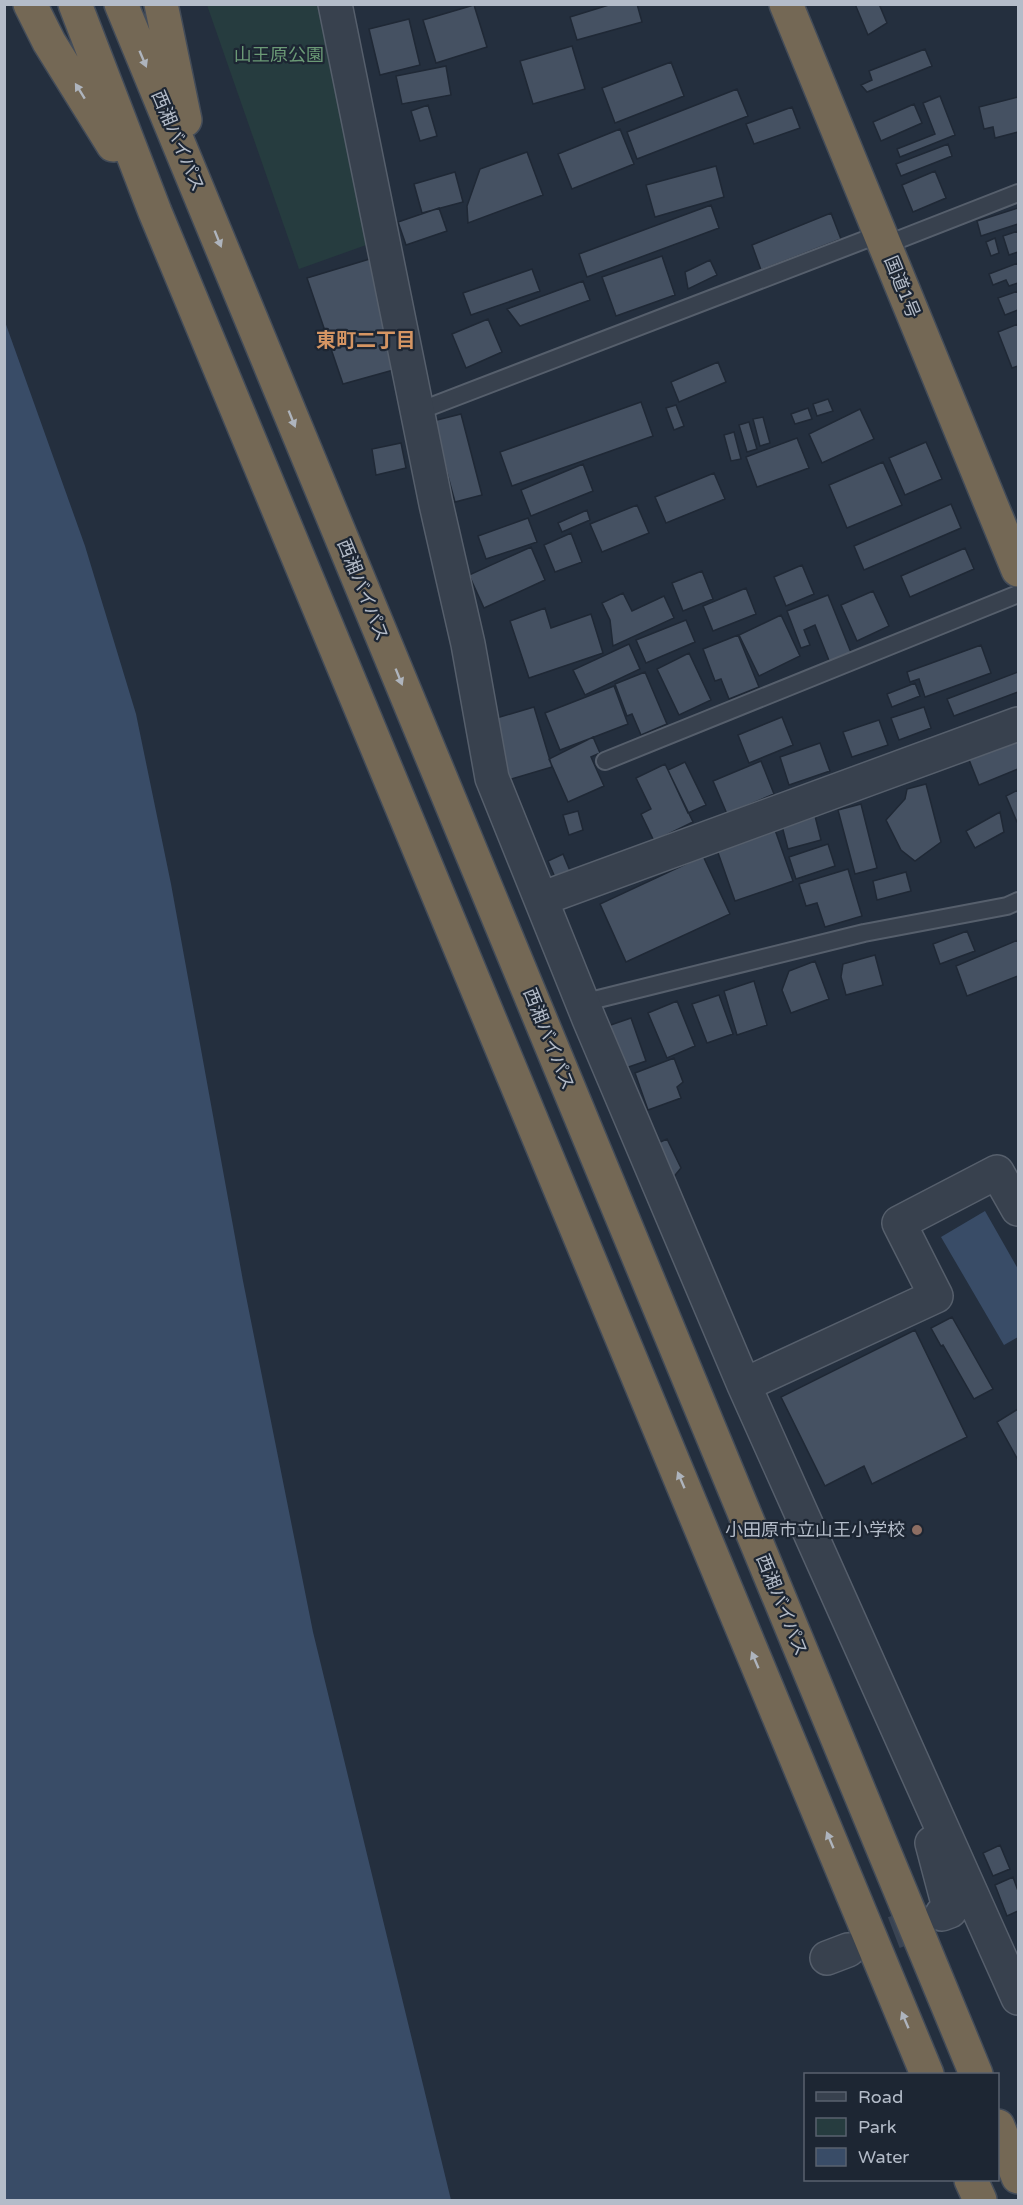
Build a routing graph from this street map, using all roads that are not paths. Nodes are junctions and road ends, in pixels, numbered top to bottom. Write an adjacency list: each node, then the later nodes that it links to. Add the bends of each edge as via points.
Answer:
1 (30, 4): 9 (highway, one-way to 1, via 49,42)
2 (75, 4): 9 (highway)
3 (121, 4): 8 (highway, 西湘バイパス, one-way to 8)
4 (161, 4): 8 (highway)
5 (335, 4): 11 (street)
6 (786, 4): 10 (highway, 国道1号)
7 (1018, 193): 10 (lane)
8 (200, 195): 26 (highway, 西湘バイパス, one-way to 26)
9 (155, 212): 25 (highway, one-way to 9)
10 (883, 239): 11 (lane); 12 (highway, 国道1号)
11 (419, 411): 16 (street, via 492,778)
12 (1018, 570)
13 (1018, 594): 15 (lane)
14 (1018, 724): 16 (street)
15 (605, 761)
16 (541, 899): 18 (street)
17 (1018, 901): 18 (lane, via 864,933)
18 (582, 1003): 20 (street)
19 (1018, 1209): 20 (street, via 996,1172 899,1223 936,1296)
20 (744, 1385): 21 (street)
21 (938, 1818): 22 (street, via 927,1825 950,1911); 23 (street)
22 (942, 1914)
23 (1000, 1952): 24 (street)
24 (1018, 1998)
25 (927, 2073)
26 (976, 2073)
27 (999, 2129): 28 (highway)
28 (1018, 2177)
29 (971, 2181): 30 (highway)
30 (980, 2200)

